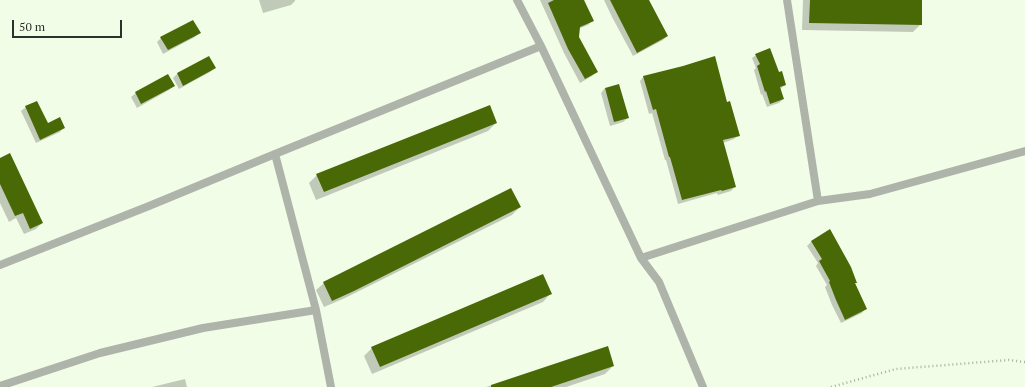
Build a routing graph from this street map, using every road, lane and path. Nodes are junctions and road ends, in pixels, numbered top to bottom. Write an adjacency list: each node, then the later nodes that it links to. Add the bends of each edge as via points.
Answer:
1 (517, 0): 3 (lane)
2 (787, 0): 6 (lane)
3 (541, 46): 5 (lane); 7 (lane)
4 (1025, 151): 6 (lane, via 870,194)
5 (275, 154): 8 (lane); 9 (lane)
6 (818, 201): 7 (lane)
7 (641, 258): 13 (lane, via 659,282)
8 (0, 265)
9 (316, 310): 11 (lane, via 195,330 100,353); 12 (lane)
10 (1025, 362): 14 (path, via 1009,360 896,369)
11 (0, 386)
12 (331, 387)
13 (703, 387)
14 (831, 387)

